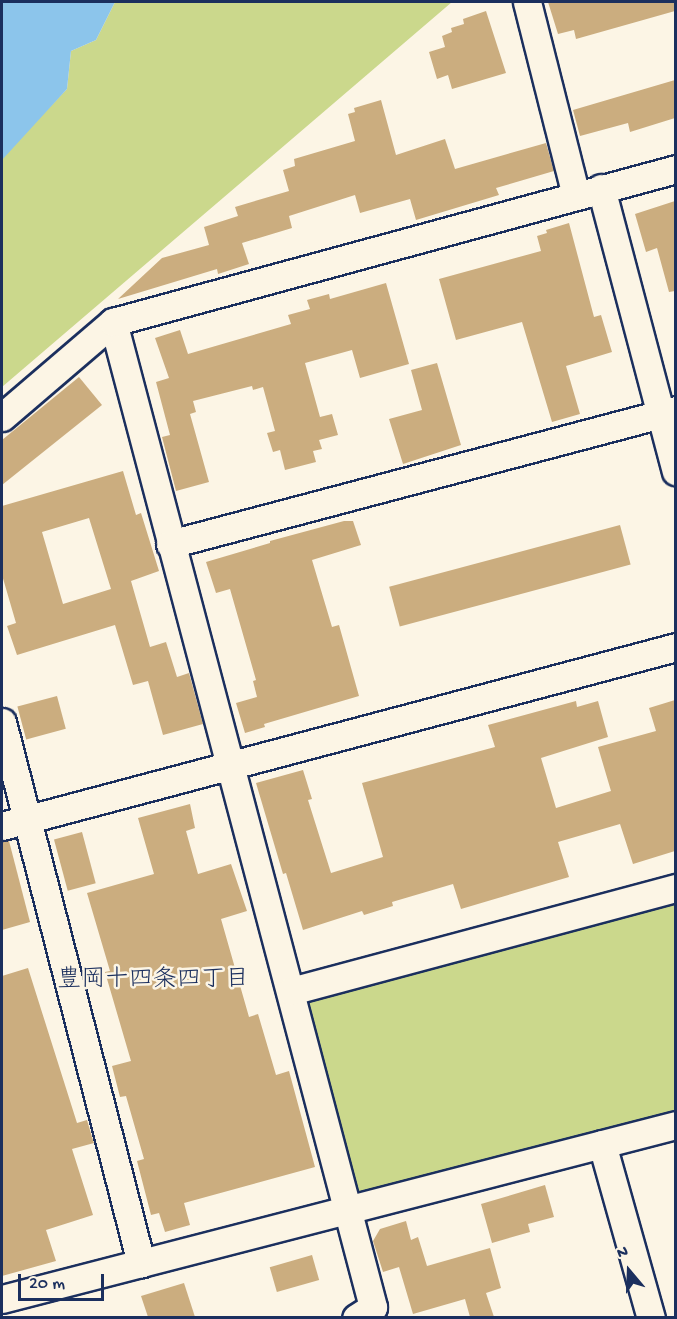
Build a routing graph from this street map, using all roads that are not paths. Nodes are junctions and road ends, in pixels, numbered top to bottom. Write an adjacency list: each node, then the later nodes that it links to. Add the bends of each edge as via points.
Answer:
1 (527, 2): 3 (street)
2 (675, 169): 3 (street)
3 (589, 192): 4 (street); 5 (street)
4 (113, 322): 6 (street); 8 (street)
5 (668, 412): 7 (street); 8 (street)
6 (2, 417)
7 (675, 471)
8 (170, 544): 11 (street)
9 (675, 646): 11 (street)
10 (2, 722): 12 (street)
11 (231, 764): 12 (street); 15 (street)
12 (27, 819): 13 (street); 19 (street)
13 (2, 826)
14 (675, 888): 15 (street)
15 (291, 992): 18 (street)
16 (675, 1125): 17 (street)
17 (602, 1144): 18 (street); 22 (street)
18 (348, 1211): 19 (street); 21 (street, via 373,1307)
19 (141, 1263): 20 (street)
20 (2, 1299)
21 (356, 1317)
22 (651, 1317)

